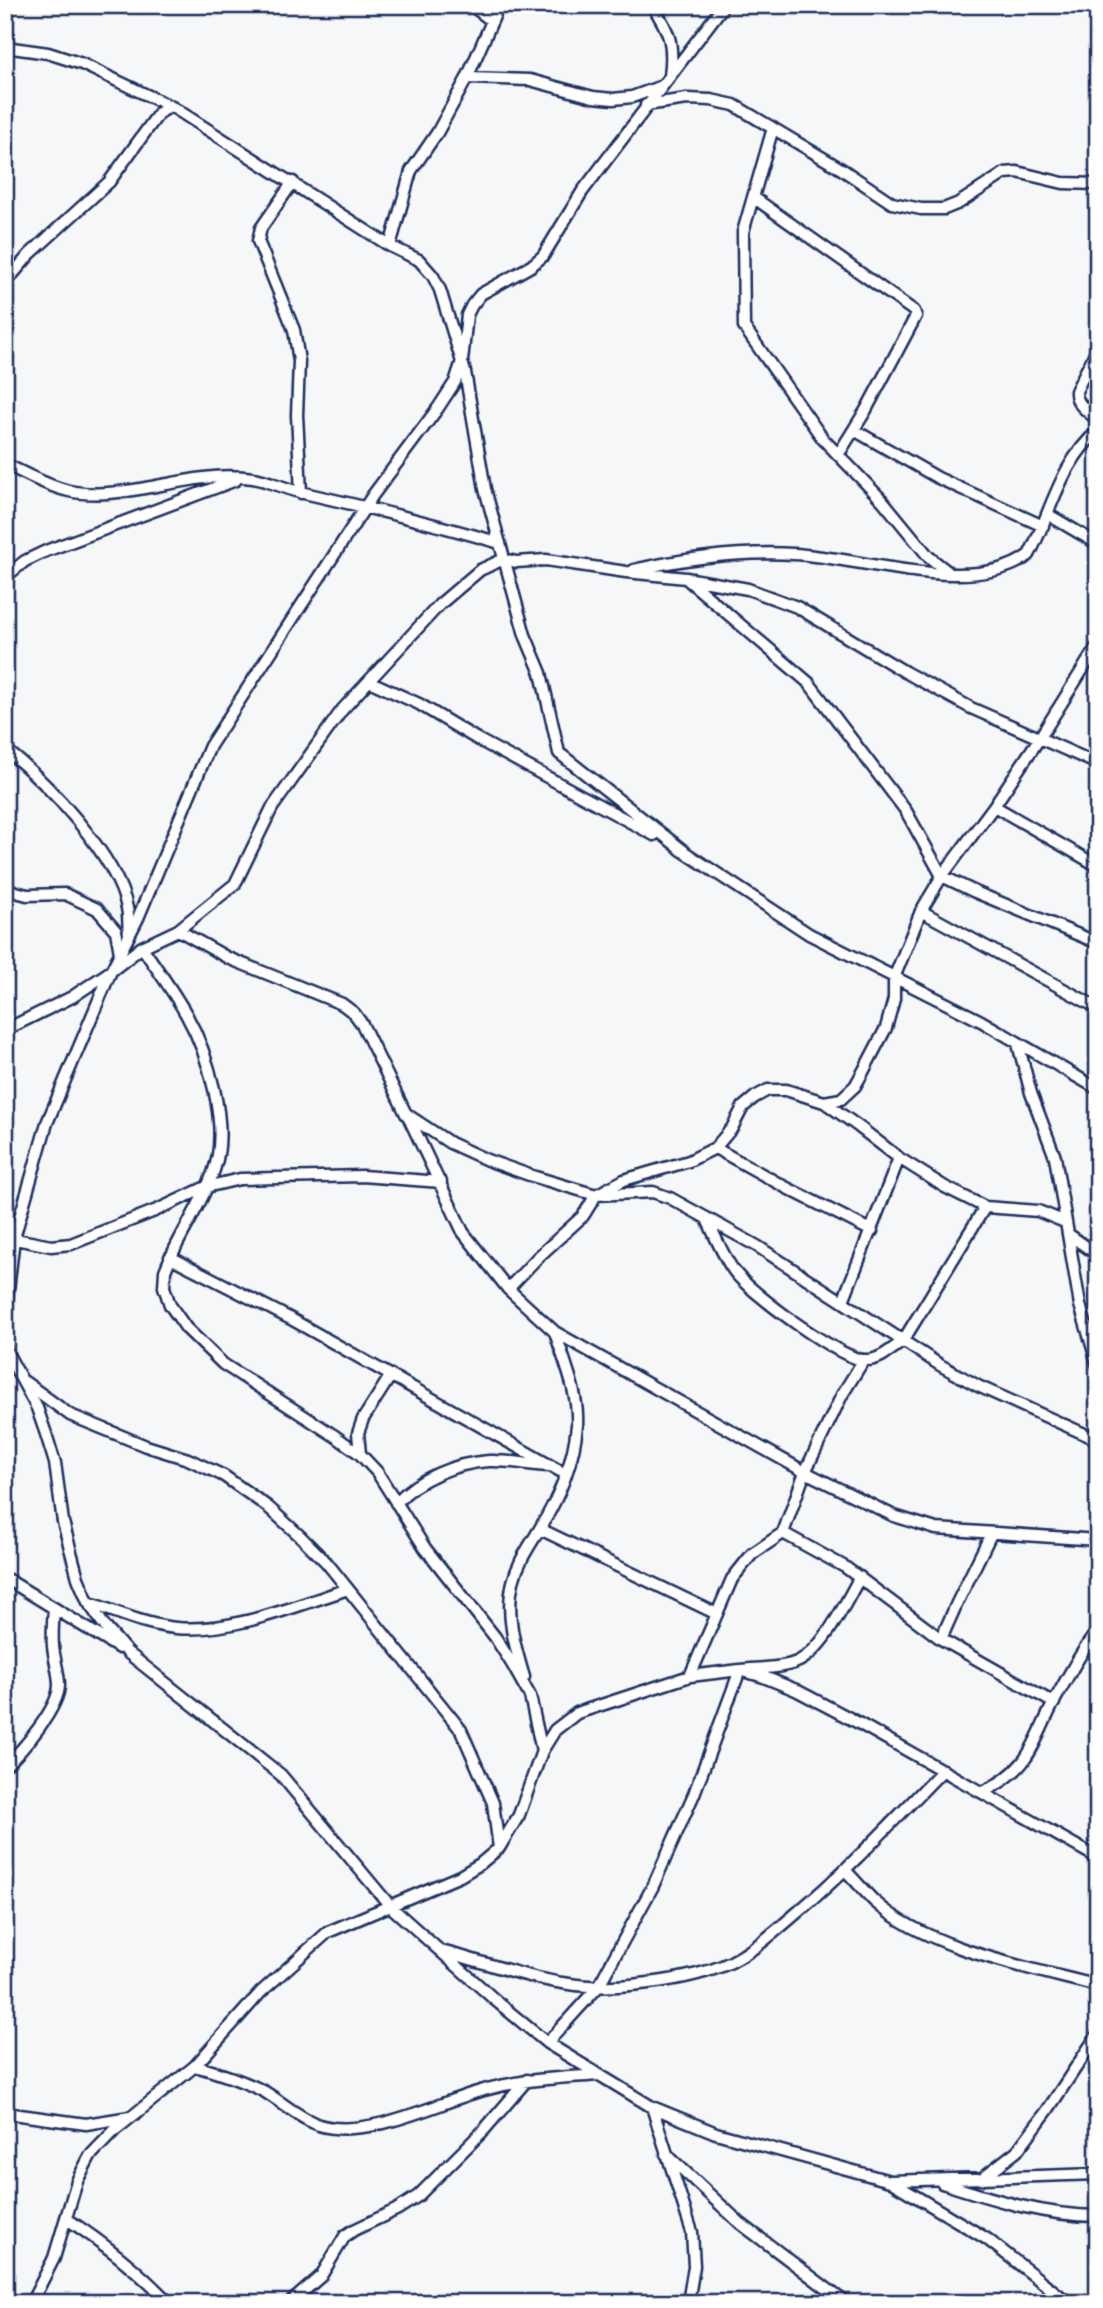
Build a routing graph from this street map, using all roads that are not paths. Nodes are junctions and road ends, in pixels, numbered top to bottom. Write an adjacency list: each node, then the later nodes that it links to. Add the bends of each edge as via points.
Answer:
1 (471, 5): 5 (street)
2 (499, 5): 5 (street)
3 (652, 5): 7 (street, via 665,25 673,53)
4 (724, 5): 7 (street)
5 (492, 21): 8 (street)
6 (5, 47): 11 (street, via 48,52 82,64)
7 (670, 77): 9 (street)
8 (467, 78): 9 (street, via 530,80 613,99); 16 (street, via 411,171)
9 (662, 85): 10 (street)
10 (646, 106): 12 (street, via 711,100 734,106); 19 (street, via 582,192 544,256 481,294 472,305)
11 (174, 108): 13 (street); 17 (street, via 159,113 109,182)
12 (773, 128): 14 (street, via 892,203 921,209 944,209 959,203 1005,173); 15 (street)
13 (293, 182): 16 (street); 26 (street, via 261,228 258,241 295,330)
14 (1098, 184)
15 (753, 197): 21 (street, via 916,316); 23 (street, via 743,232 744,327 796,404)
16 (390, 246): 19 (street, via 419,260 433,276)
17 (5, 283)
18 (1098, 347): 20 (street, via 1076,391 1084,408)
19 (462, 361): 27 (street, via 449,393); 30 (street)
20 (1098, 420)
21 (853, 430): 23 (street); 29 (street, via 938,478)
22 (1098, 431): 28 (street, via 1079,450)
23 (838, 455): 34 (street, via 929,557)
24 (5, 464): 25 (street, via 70,491)
25 (243, 478): 26 (street); 35 (street, via 47,551)
26 (301, 493): 27 (street)
27 (366, 506): 30 (street); 49 (street, via 210,746)
28 (1047, 514): 29 (street); 31 (street)
29 (1043, 526): 34 (street, via 1030,555 1019,562 999,570)
30 (499, 543): 32 (street)
31 (1098, 544)
32 (504, 559): 33 (street); 38 (street, via 480,570 440,604); 43 (street, via 541,673 559,753)
33 (626, 572): 34 (street, via 724,554 793,554 919,573); 36 (street)
34 (949, 573)
35 (5, 577)
36 (686, 578): 39 (street, via 748,589 797,607 905,672); 45 (street, via 808,682 906,811)
37 (1098, 645): 39 (street)
38 (369, 681): 43 (street, via 419,704); 48 (street, via 342,710 272,808 235,884)
39 (1039, 739): 41 (street); 42 (street)
40 (5, 749): 49 (street, via 62,805 110,868 127,908)
41 (1098, 764)
42 (994, 806): 44 (street); 45 (street)
43 (685, 852): 54 (street, via 809,934)
44 (1098, 866)
45 (942, 876): 47 (street); 50 (street)
46 (5, 889): 52 (street, via 27,895 65,894 97,909 116,931)
47 (921, 911): 54 (street); 55 (street)
48 (178, 930): 51 (street); 60 (street, via 228,958 348,1008 362,1024)
49 (129, 937): 52 (street)
50 (1098, 943)
51 (142, 947): 53 (street); 64 (street, via 187,1015 204,1054 219,1125 219,1149)
52 (120, 953): 53 (street)
53 (111, 971): 56 (street, via 72,997); 71 (street, via 47,1122)
54 (894, 978): 57 (street); 59 (street, via 886,1028 863,1072 841,1099)
55 (1098, 1008)
56 (5, 1030)
57 (1018, 1044): 58 (street); 68 (street, via 1055,1157)
58 (1098, 1089)
59 (824, 1102): 61 (street, via 786,1090 768,1090 743,1107); 62 (street)
60 (406, 1114): 63 (street); 65 (street, via 487,1160)
61 (715, 1148): 65 (street, via 689,1161 624,1180); 69 (street)
62 (899, 1158): 66 (street); 69 (street)
63 (440, 1182): 64 (street, via 349,1176 240,1179); 74 (street, via 463,1232)
64 (206, 1187): 71 (street, via 71,1244 51,1246); 73 (street)
65 (596, 1195): 67 (street, via 653,1192); 74 (street, via 583,1216)
66 (985, 1207): 68 (street, via 1038,1211); 78 (street)
67 (706, 1217): 75 (street); 80 (street, via 741,1280 794,1323)
68 (1065, 1222): 70 (street)
69 (872, 1231): 75 (street)
70 (1068, 1234): 72 (street); 81 (street, via 1080,1305)
71 (10, 1238): 76 (street)
72 (1098, 1255)
73 (170, 1257): 82 (street); 85 (street, via 163,1287 170,1305 193,1335 223,1364)
74 (508, 1289): 77 (street)
75 (843, 1301): 78 (street)
76 (5, 1316)
77 (555, 1332): 86 (street, via 576,1401 577,1424); 88 (street)
78 (902, 1341): 80 (street, via 881,1356); 84 (street, via 978,1386)
79 (5, 1349): 83 (street)
80 (863, 1361): 88 (street)
81 (1098, 1366)
82 (391, 1375): 85 (street, via 363,1419 358,1433); 87 (street)
83 (22, 1379): 96 (street, via 70,1415 224,1476 300,1536); 97 (street, via 55,1464 63,1522)
84 (1098, 1440)
85 (360, 1454): 89 (street)
86 (568, 1463): 87 (street); 90 (street)
87 (560, 1471): 89 (street, via 549,1466 475,1462 427,1479)
88 (805, 1472): 91 (street); 92 (street, via 894,1516 936,1529)
89 (397, 1503): 105 (street, via 425,1548 495,1637)
90 (540, 1530): 99 (street); 105 (street, via 522,1557 513,1584 510,1618)
91 (783, 1534): 94 (street); 99 (street, via 741,1566)
92 (991, 1534): 93 (street); 101 (street)
93 (1098, 1540)
94 (860, 1577): 101 (street); 103 (street, via 810,1654 797,1662)
95 (5, 1578): 98 (street)
96 (348, 1589): 97 (street, via 255,1619 176,1628); 111 (street, via 461,1730 493,1803)
97 (88, 1602): 102 (street)
98 (54, 1608): 102 (street); 108 (street, via 52,1644 58,1693 16,1757)
99 (718, 1614): 104 (street)
100 (1098, 1630): 106 (street)
101 (941, 1640): 106 (street)
102 (128, 1653): 114 (street, via 281,1775)
103 (740, 1670): 104 (street); 109 (street, via 796,1690); 117 (street, via 694,1794 653,1886)
104 (691, 1676): 107 (street, via 578,1713 555,1730)
105 (530, 1696): 107 (street)
106 (1054, 1703): 110 (street, via 1022,1765 1006,1782)
107 (542, 1751): 111 (street, via 519,1815)
108 (5, 1766)
109 (943, 1770): 110 (street); 113 (street)
110 (983, 1792): 112 (street)
111 (499, 1848): 114 (street, via 460,1877)
112 (1098, 1858)
113 (845, 1870): 116 (street, via 876,1902 915,1928 982,1956); 117 (street, via 761,1944 729,1963 653,1982)
114 (391, 1907): 115 (street); 120 (street, via 328,1932 261,1992)
115 (442, 1951): 117 (street, via 567,1984); 119 (street)
116 (1098, 1986)
117 (598, 1987): 119 (street)
118 (1098, 2034): 128 (street, via 1017,2151)
119 (547, 2043): 121 (street)
120 (195, 2066): 122 (street, via 234,2076 320,2125 343,2128 388,2123); 125 (street)
121 (600, 2076): 122 (street); 123 (street)
122 (527, 2080): 135 (street, via 418,2196 345,2236 321,2276)
123 (652, 2107): 126 (street); 130 (street, via 716,2133)
124 (5, 2113): 125 (street, via 86,2124)
125 (134, 2117): 132 (street, via 90,2156 77,2181)
126 (666, 2154): 136 (street, via 695,2247); 137 (street, via 740,2223)
127 (1098, 2174): 128 (street)
128 (981, 2179): 129 (street)
129 (935, 2180): 130 (street); 131 (street, via 1002,2202)
130 (890, 2181): 138 (street, via 987,2239)
131 (1098, 2216)
132 (67, 2219): 133 (street); 134 (street, via 113,2250)
133 (31, 2303)
134 (169, 2303)
135 (290, 2303)
136 (688, 2303)
137 (846, 2303)
138 (1069, 2303)

